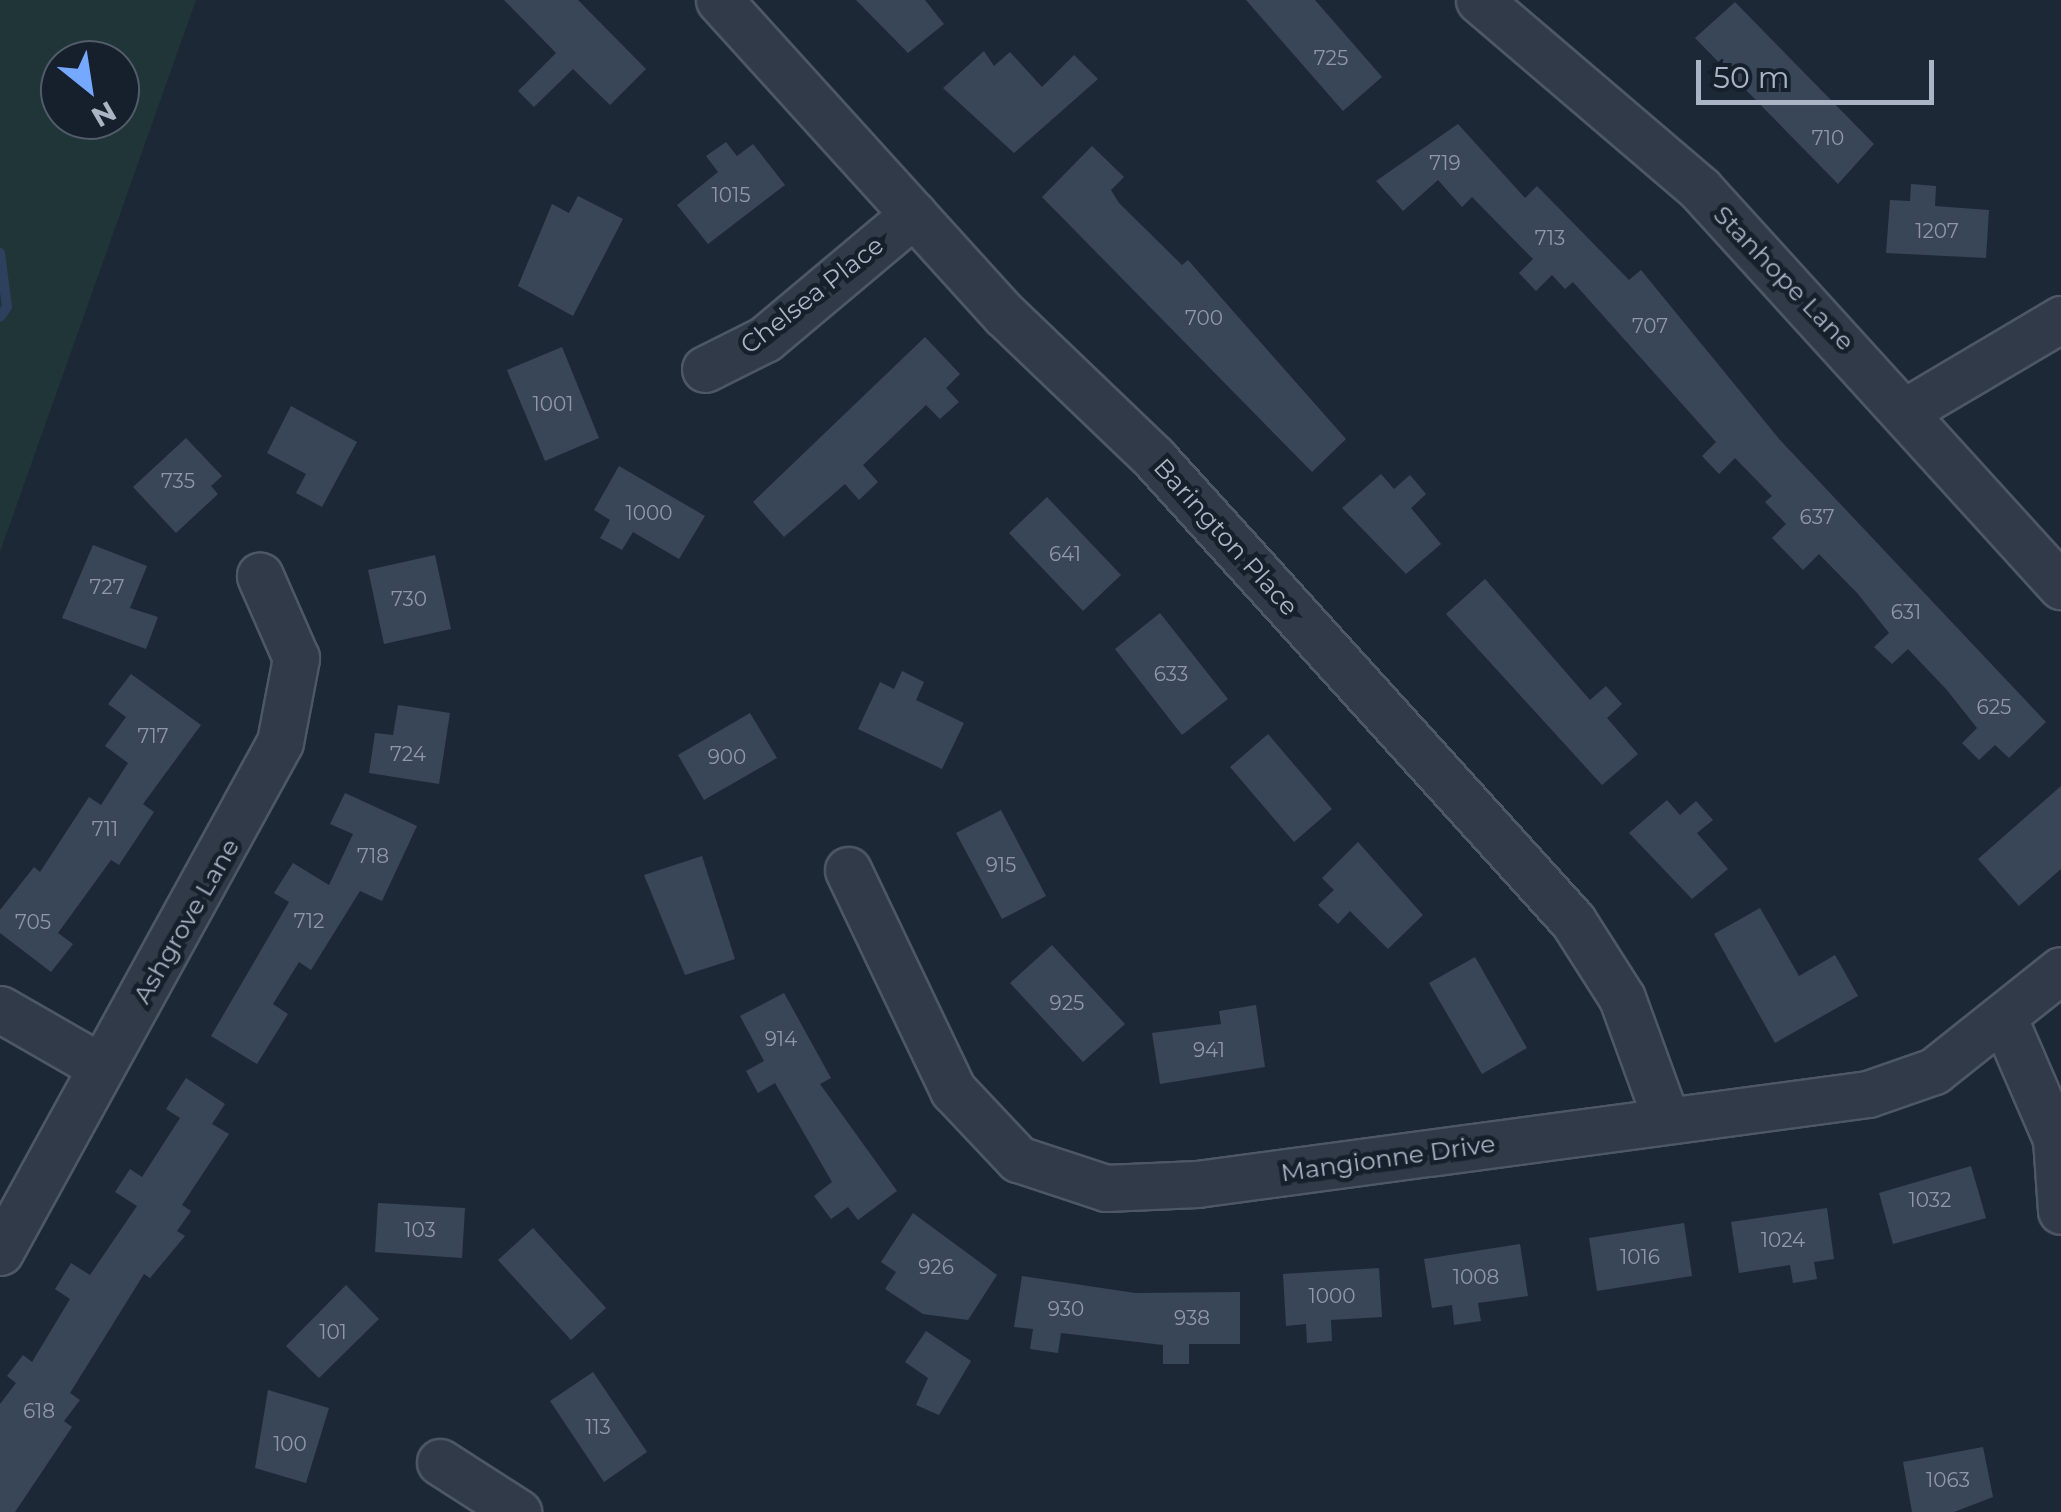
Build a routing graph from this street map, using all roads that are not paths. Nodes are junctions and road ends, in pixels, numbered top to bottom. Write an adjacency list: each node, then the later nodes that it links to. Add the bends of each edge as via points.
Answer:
1 (719, 0): 3 (street, Barington Place)
2 (1479, 0): 6 (street, Stanhope Lane, via 1700,189)
3 (914, 214): 5 (street, Chelsea Place, via 765,338); 14 (street, Barington Place, via 1154,458 1572,921 1622,998)
4 (2061, 319): 6 (street)
5 (705, 369)
6 (1909, 409): 8 (street, Stanhope Lane)
7 (260, 576): 13 (street, Ashgrove Lane, via 296,658 285,727 255,800)
8 (2061, 586)
9 (848, 870): 14 (street, Mangionne Drive, via 953,1090 994,1141 1076,1185 1196,1184)
10 (2061, 970): 12 (street, Mangionne Drive)
11 (0, 1009): 13 (street)
12 (2005, 1021): 14 (street, Mangionne Drive, via 1912,1082); 15 (street, via 2056,1139)
13 (101, 1067): 16 (street, Ashgrove Lane)
14 (1666, 1120)
15 (2061, 1211)
16 (0, 1252)
17 (440, 1462): 18 (street)
18 (518, 1512)

